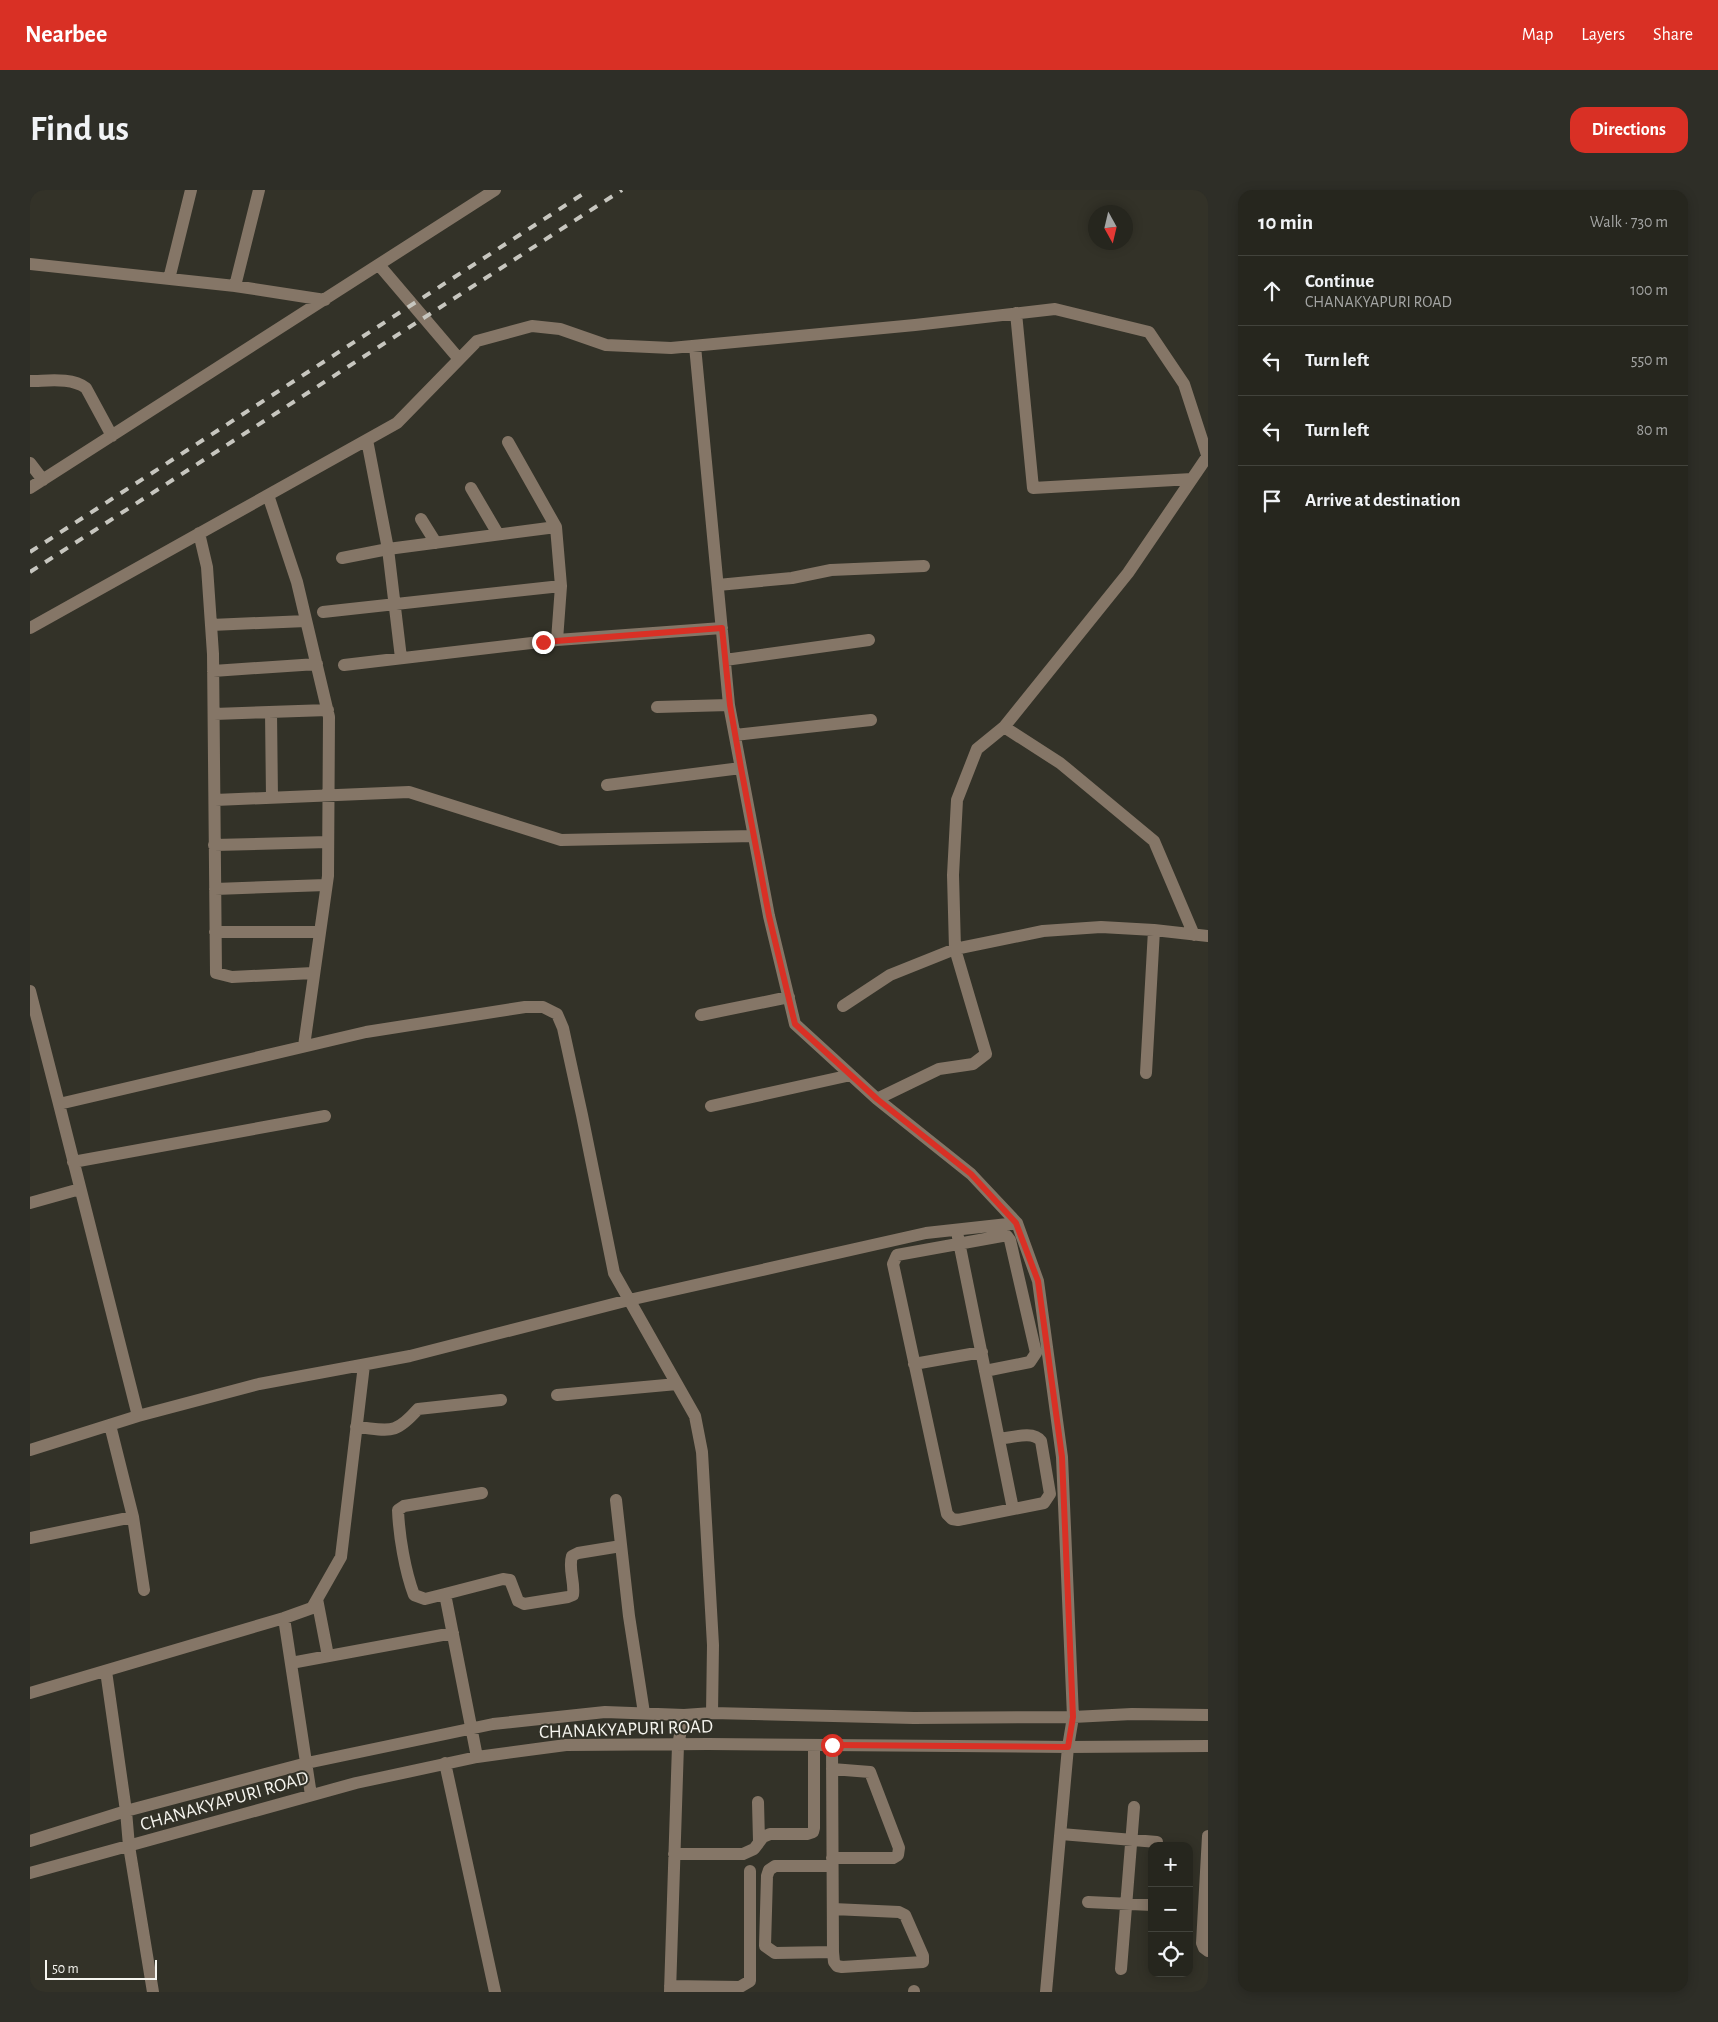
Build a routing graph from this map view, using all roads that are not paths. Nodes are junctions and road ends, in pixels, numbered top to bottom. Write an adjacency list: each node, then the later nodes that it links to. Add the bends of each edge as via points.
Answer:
1 (191, 190): 6 (street)
2 (259, 190): 7 (street)
3 (494, 190): 5 (street)
4 (30, 264): 6 (street)
5 (379, 265): 8 (street); 11 (street)
6 (169, 279): 7 (street)
7 (235, 286): 8 (street)
8 (325, 300): 13 (street)
9 (1016, 313): 10 (street); 16 (street, via 1055,309 1149,332 1184,384); 18 (street, via 1033,488)
10 (695, 346): 11 (street, via 606,345 560,329 532,326 477,341); 31 (street)
11 (459, 359): 14 (street, via 397,423)
12 (30, 381): 13 (street, via 79,383 86,388)
13 (112, 436): 19 (street)
14 (367, 440): 22 (street); 28 (street)
15 (508, 442): 24 (street)
16 (1208, 458): 18 (street)
17 (30, 463): 19 (street)
18 (1192, 479): 52 (street, via 1128,573)
19 (43, 480): 20 (street)
20 (30, 488)
21 (471, 488): 26 (street)
22 (268, 495): 25 (street); 35 (street)
23 (421, 519): 27 (street)
24 (556, 527): 26 (street); 32 (street)
25 (199, 533): 36 (street, via 207,567); 37 (street)
26 (498, 534): 27 (street)
27 (436, 543): 28 (street)
28 (388, 549): 29 (street); 33 (street)
29 (342, 558)
30 (924, 566): 31 (street, via 831,570 792,578)
31 (718, 585): 38 (street)
32 (561, 586): 33 (street); 39 (street)
33 (394, 604): 34 (street); 41 (street)
34 (323, 612)
35 (306, 621): 36 (street); 43 (street)
36 (211, 625): 45 (street)
37 (30, 628)
38 (722, 628): 39 (street); 42 (street)
39 (557, 640): 41 (street)
40 (869, 640): 42 (street)
41 (401, 658): 44 (street)
42 (725, 660): 46 (street)
43 (317, 664): 45 (street); 48 (street)
44 (344, 665)
45 (213, 671): 50 (street)
46 (730, 705): 47 (street); 53 (street)
47 (657, 707)
48 (328, 710): 49 (street); 56 (street)
49 (271, 712): 50 (street); 57 (street)
50 (214, 714): 58 (street)
51 (871, 720): 53 (street)
52 (1004, 728): 67 (street, via 1060,763 1154,841); 69 (street, via 977,749 957,800 953,875)
53 (735, 735): 54 (street)
54 (741, 768): 55 (street); 59 (street)
55 (607, 785)
56 (329, 795): 57 (street); 59 (street, via 409,792 561,840); 60 (street)
57 (272, 798): 58 (street)
58 (215, 800): 61 (street)
59 (754, 836): 72 (street)
60 (328, 842): 61 (street); 62 (street)
61 (214, 845): 63 (street)
62 (326, 885): 63 (street); 66 (street)
63 (215, 889): 65 (street)
64 (1154, 930): 67 (street); 69 (street, via 1101,927 1043,931); 76 (street)
65 (215, 932): 66 (street); 70 (street, via 216,973 222,976)
66 (320, 932): 70 (street)
67 (1194, 935): 68 (street)
68 (1208, 936)
69 (955, 949): 73 (street, via 890,975); 78 (street, via 986,1054 974,1064 939,1069)
70 (313, 973): 75 (street)
71 (30, 991): 79 (street)
72 (789, 997): 74 (street); 77 (street, via 795,1024)
73 (843, 1006)
74 (701, 1015)
75 (304, 1046): 79 (street); 88 (street, via 366,1032 525,1008 543,1007 557,1014 580,1105 614,1273)
76 (1146, 1073)
77 (851, 1075): 78 (street); 80 (street)
78 (877, 1099): 85 (street, via 971,1174)
79 (59, 1104): 82 (street)
80 (710, 1106)
81 (325, 1116): 82 (street)
82 (73, 1162): 83 (street)
83 (80, 1189): 84 (street); 96 (street)
84 (30, 1203)
85 (1016, 1223): 86 (street); 120 (street, via 1038,1281 1062,1457)
86 (957, 1229): 87 (street); 88 (street, via 926,1233)
87 (960, 1244): 89 (street); 90 (street, via 897,1255 894,1260); 92 (street, via 1002,1236 1010,1240 1036,1353 1030,1362)
88 (628, 1300): 91 (street); 93 (street)
89 (982, 1352): 90 (street); 92 (street)
90 (914, 1364): 103 (street, via 947,1514 958,1520)
91 (364, 1365): 96 (street, via 259,1384); 98 (street)
92 (985, 1371): 99 (street)
93 (677, 1384): 94 (street); 117 (street, via 695,1416 702,1452 713,1645)
94 (557, 1395)
95 (502, 1400): 98 (street, via 418,1409 402,1426 391,1430)
96 (138, 1416): 97 (street)
97 (110, 1425): 100 (street); 104 (street)
98 (356, 1427): 109 (street, via 341,1557)
99 (999, 1439): 103 (street); 103 (street, via 1032,1435 1041,1441 1050,1494 1044,1502)
100 (30, 1450)
101 (482, 1493): 108 (street, via 404,1506 398,1510 414,1595 425,1599)
102 (616, 1500): 106 (street)
103 (1013, 1509)
104 (133, 1517): 105 (street); 107 (street)
105 (30, 1538)
106 (620, 1546): 108 (street, via 572,1556 574,1595 568,1597 524,1604 518,1601 510,1580 504,1579); 116 (street)
107 (144, 1590)
108 (445, 1594): 111 (street)
109 (317, 1599): 110 (street, via 312,1608); 112 (street)
110 (284, 1618): 113 (street); 114 (street)
111 (453, 1633): 112 (street); 121 (street)
112 (328, 1656): 113 (street)
113 (291, 1663): 128 (street)
114 (106, 1671): 115 (street); 134 (street)
115 (30, 1693)
116 (644, 1713): 118 (street); 121 (street, via 605,1712)
117 (712, 1713): 118 (street); 120 (street, via 914,1718)
118 (684, 1715): 122 (street)
119 (1208, 1715): 120 (street)
120 (1073, 1717): 126 (street)
121 (472, 1728): 127 (street); 128 (street)
122 (678, 1745): 123 (street, CHANAKYAPURI ROAD); 127 (street, CHANAKYAPURI ROAD, via 566,1745); 142 (street)
123 (814, 1745): 124 (street, CHANAKYAPURI ROAD); 139 (street, via 813,1832 770,1834)
124 (832, 1745): 126 (street, CHANAKYAPURI ROAD); 130 (street)
125 (1208, 1746): 126 (street, CHANAKYAPURI ROAD)
126 (1068, 1747): 135 (street)
127 (477, 1757): 129 (street, CHANAKYAPURI ROAD)
128 (307, 1763): 131 (street); 134 (street)
129 (446, 1763): 131 (street, CHANAKYAPURI ROAD); 156 (street)
130 (832, 1770): 143 (street); 143 (street, via 870,1772 898,1855)
131 (311, 1795): 141 (street, CHANAKYAPURI ROAD)
132 (758, 1802): 139 (street)
133 (1134, 1807): 137 (street)
134 (126, 1811): 138 (street); 141 (street)
135 (1061, 1834): 137 (street); 157 (street)
136 (1208, 1836): 146 (street)
137 (1131, 1840): 140 (street); 148 (street)
138 (30, 1841)
139 (759, 1841): 142 (street, via 754,1849 743,1854)
140 (1157, 1842)
141 (128, 1846): 145 (street, CHANAKYAPURI ROAD); 155 (street)
142 (674, 1854): 154 (street)
143 (832, 1862): 150 (street); 152 (street, via 775,1866 769,1870 765,1946 775,1953)
144 (750, 1871): 154 (street, via 750,1981 740,1987)
145 (30, 1873)
146 (1207, 1882): 151 (street, via 1202,1943)
147 (1088, 1902): 148 (street)
148 (1126, 1904): 149 (street); 153 (street)
149 (1148, 1905)
150 (832, 1908): 152 (street); 152 (street, via 905,1915 923,1962 842,1967 834,1962)
151 (1208, 1951)
152 (833, 1952)
153 (1122, 1969)
154 (670, 1989)
155 (153, 1992)
156 (495, 1992)
157 (1046, 1992)

